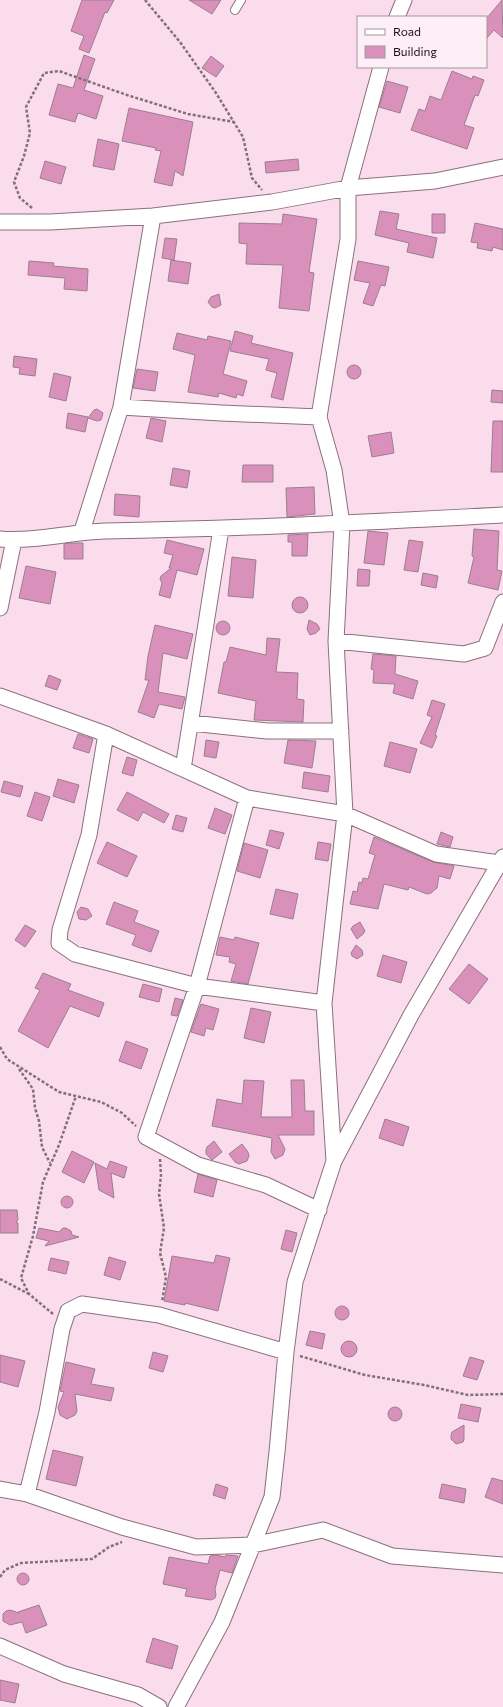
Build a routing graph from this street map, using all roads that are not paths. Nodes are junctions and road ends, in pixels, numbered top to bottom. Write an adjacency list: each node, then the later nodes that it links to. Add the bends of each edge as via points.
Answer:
1 (241, 0): 3 (lane)
2 (404, 0): 4 (street)
3 (235, 10)
4 (397, 16)
5 (381, 68): 7 (street)
6 (503, 167): 7 (street, via 435,181)
7 (348, 188): 8 (street, via 272,202); 11 (street, via 348,239)
8 (153, 216): 9 (street); 10 (street)
9 (0, 222)
10 (121, 407): 11 (street); 15 (street)
11 (319, 417): 13 (street, via 334,470)
12 (503, 515): 13 (street)
13 (342, 524): 14 (street); 19 (street)
14 (221, 529): 15 (street); 21 (street)
15 (82, 531): 16 (street)
16 (7, 540): 18 (street)
17 (503, 602): 19 (street, via 485,648 464,654)
18 (0, 608)
19 (336, 641): 22 (street)
20 (0, 696): 23 (street)
21 (190, 723): 22 (street, via 267,730); 24 (street)
22 (341, 731): 26 (street)
23 (106, 734): 24 (street); 28 (street, via 89,835 60,930 59,943 75,954)
24 (183, 769): 25 (street)
25 (246, 798): 26 (street); 28 (street)
26 (345, 814): 27 (street, via 436,854); 29 (street)
27 (501, 860): 30 (street, via 411,1015)
28 (197, 986): 29 (street); 31 (street, via 152,1140 198,1165 266,1185)
29 (324, 1003): 30 (street)
30 (334, 1161): 31 (street)
31 (319, 1210): 32 (street, via 295,1282)
32 (286, 1352): 34 (street, via 159,1315 82,1304 68,1311); 35 (street, via 272,1497)
33 (0, 1489): 34 (street)
34 (27, 1494): 35 (street, via 122,1527 196,1547)
35 (253, 1545): 36 (street, via 323,1530 392,1556); 39 (street, via 222,1622)
36 (503, 1565)
37 (0, 1646): 38 (street, via 64,1674 138,1695)
38 (159, 1707)
39 (176, 1707)

